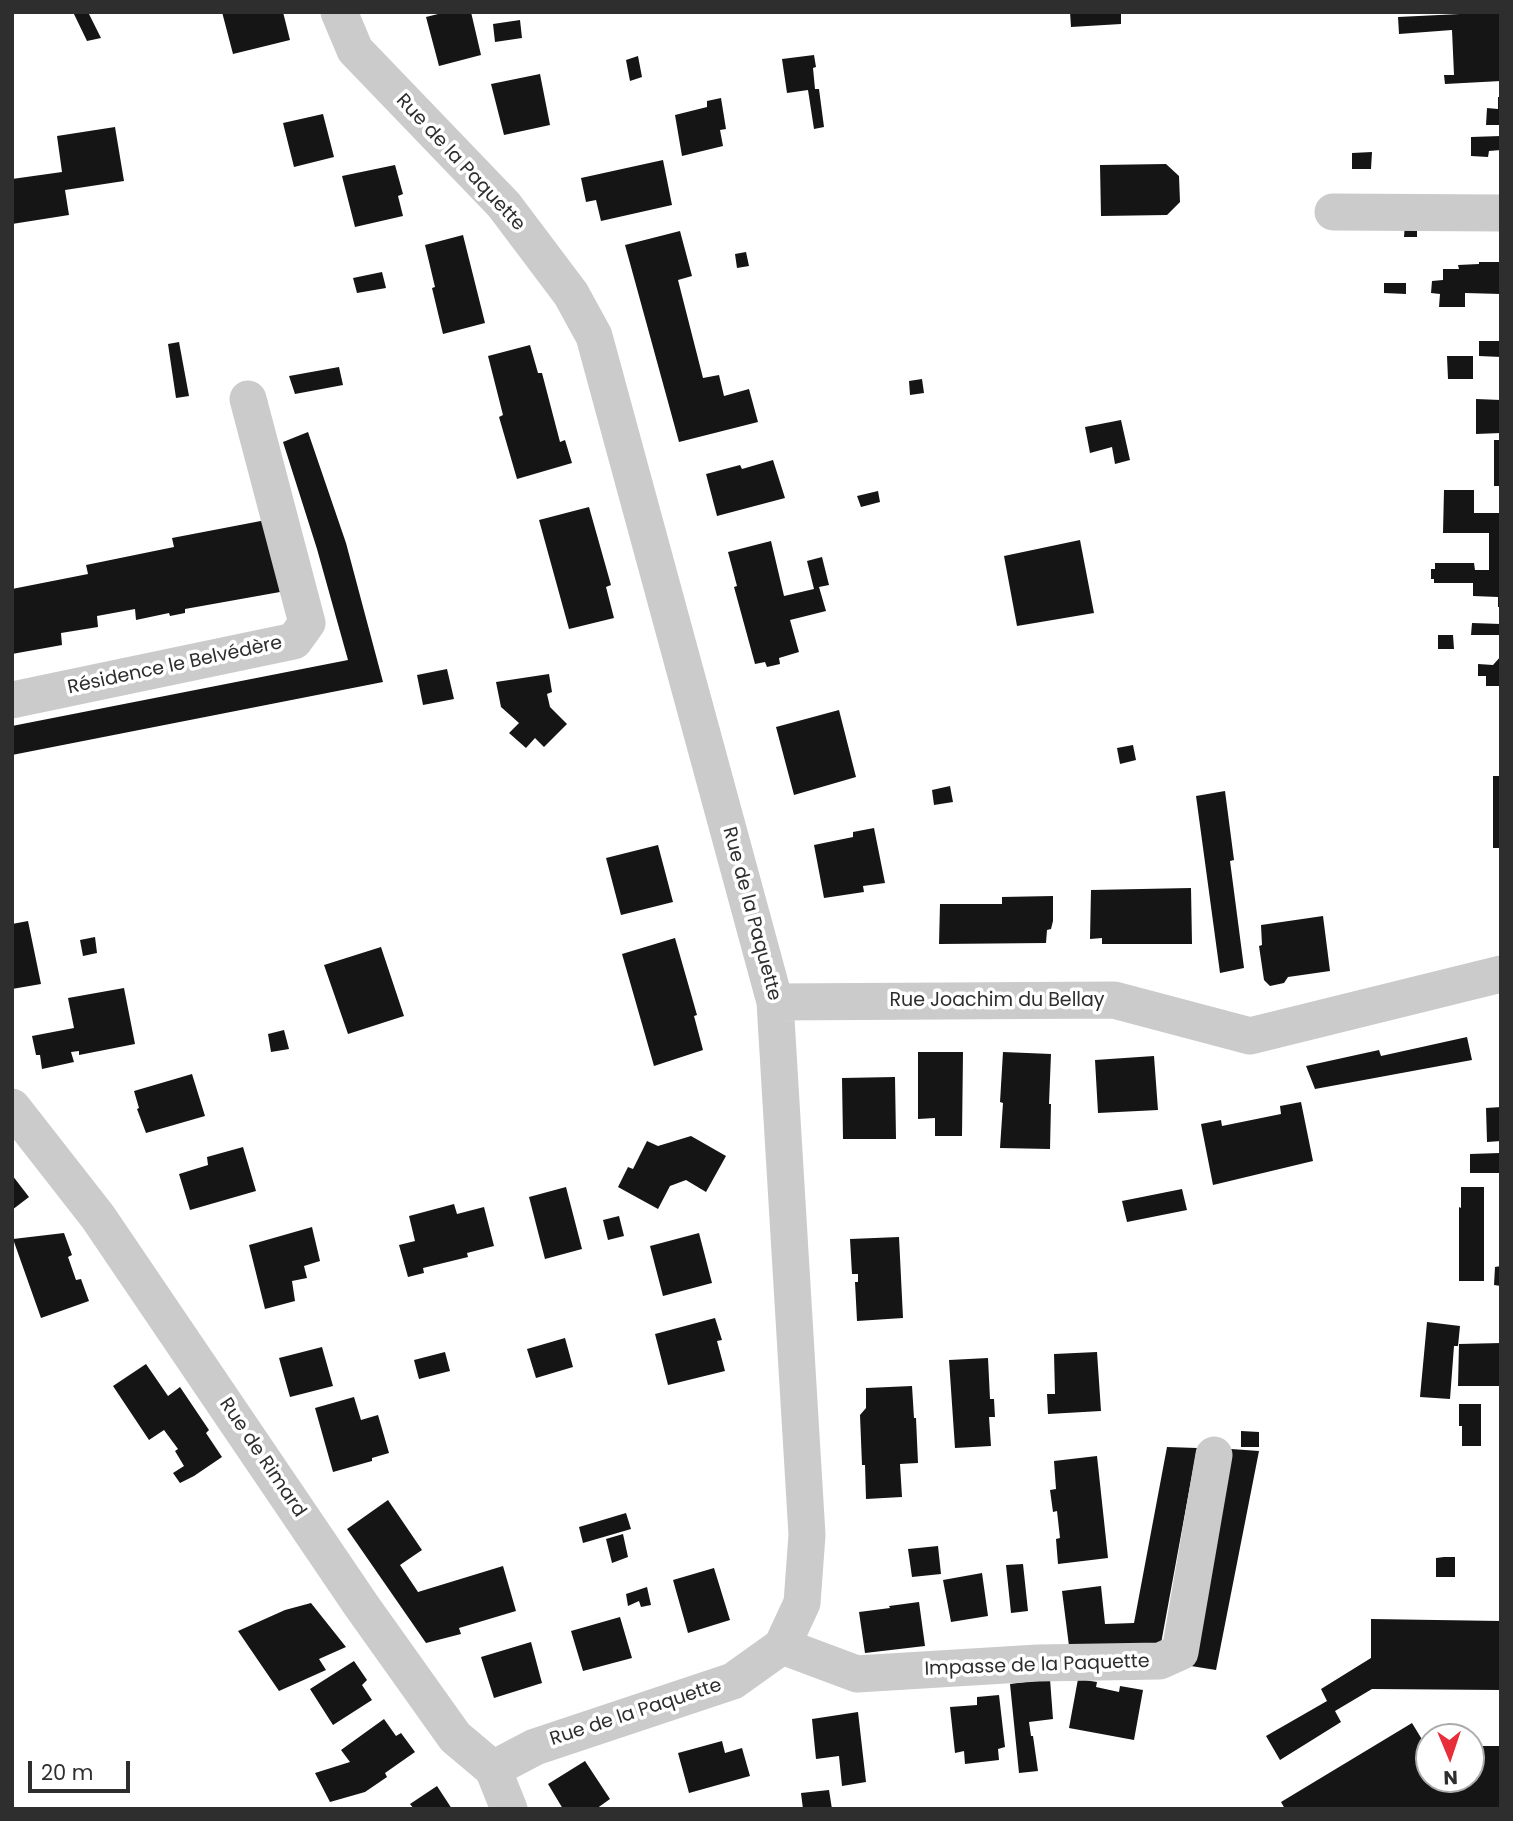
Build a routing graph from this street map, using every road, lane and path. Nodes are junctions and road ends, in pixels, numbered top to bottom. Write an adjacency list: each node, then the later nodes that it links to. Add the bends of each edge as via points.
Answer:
1 (339, 12): 7 (street, Rue de la Paquette, via 355,50 504,205 571,294 594,336)
2 (1333, 212): 3 (street)
3 (1501, 213)
4 (248, 399): 5 (street, Résidence le Belvédère, via 307,623 294,641)
5 (12, 700)
6 (1501, 974): 7 (street, Rue Joachim du Bellay, via 1250,1035 1114,1000)
7 (775, 1002): 10 (street, Rue de la Paquette, via 807,1535 802,1603)
8 (12, 1107): 11 (street, Rue de Rimard, via 98,1217 360,1605 455,1737)
9 (1214, 1455): 10 (street, Impasse de la Paquette, via 1180,1652 1160,1661 857,1674)
10 (782, 1646): 11 (street, Rue de la Paquette, via 733,1681 536,1746)
11 (494, 1769): 12 (street)
12 (509, 1809)

